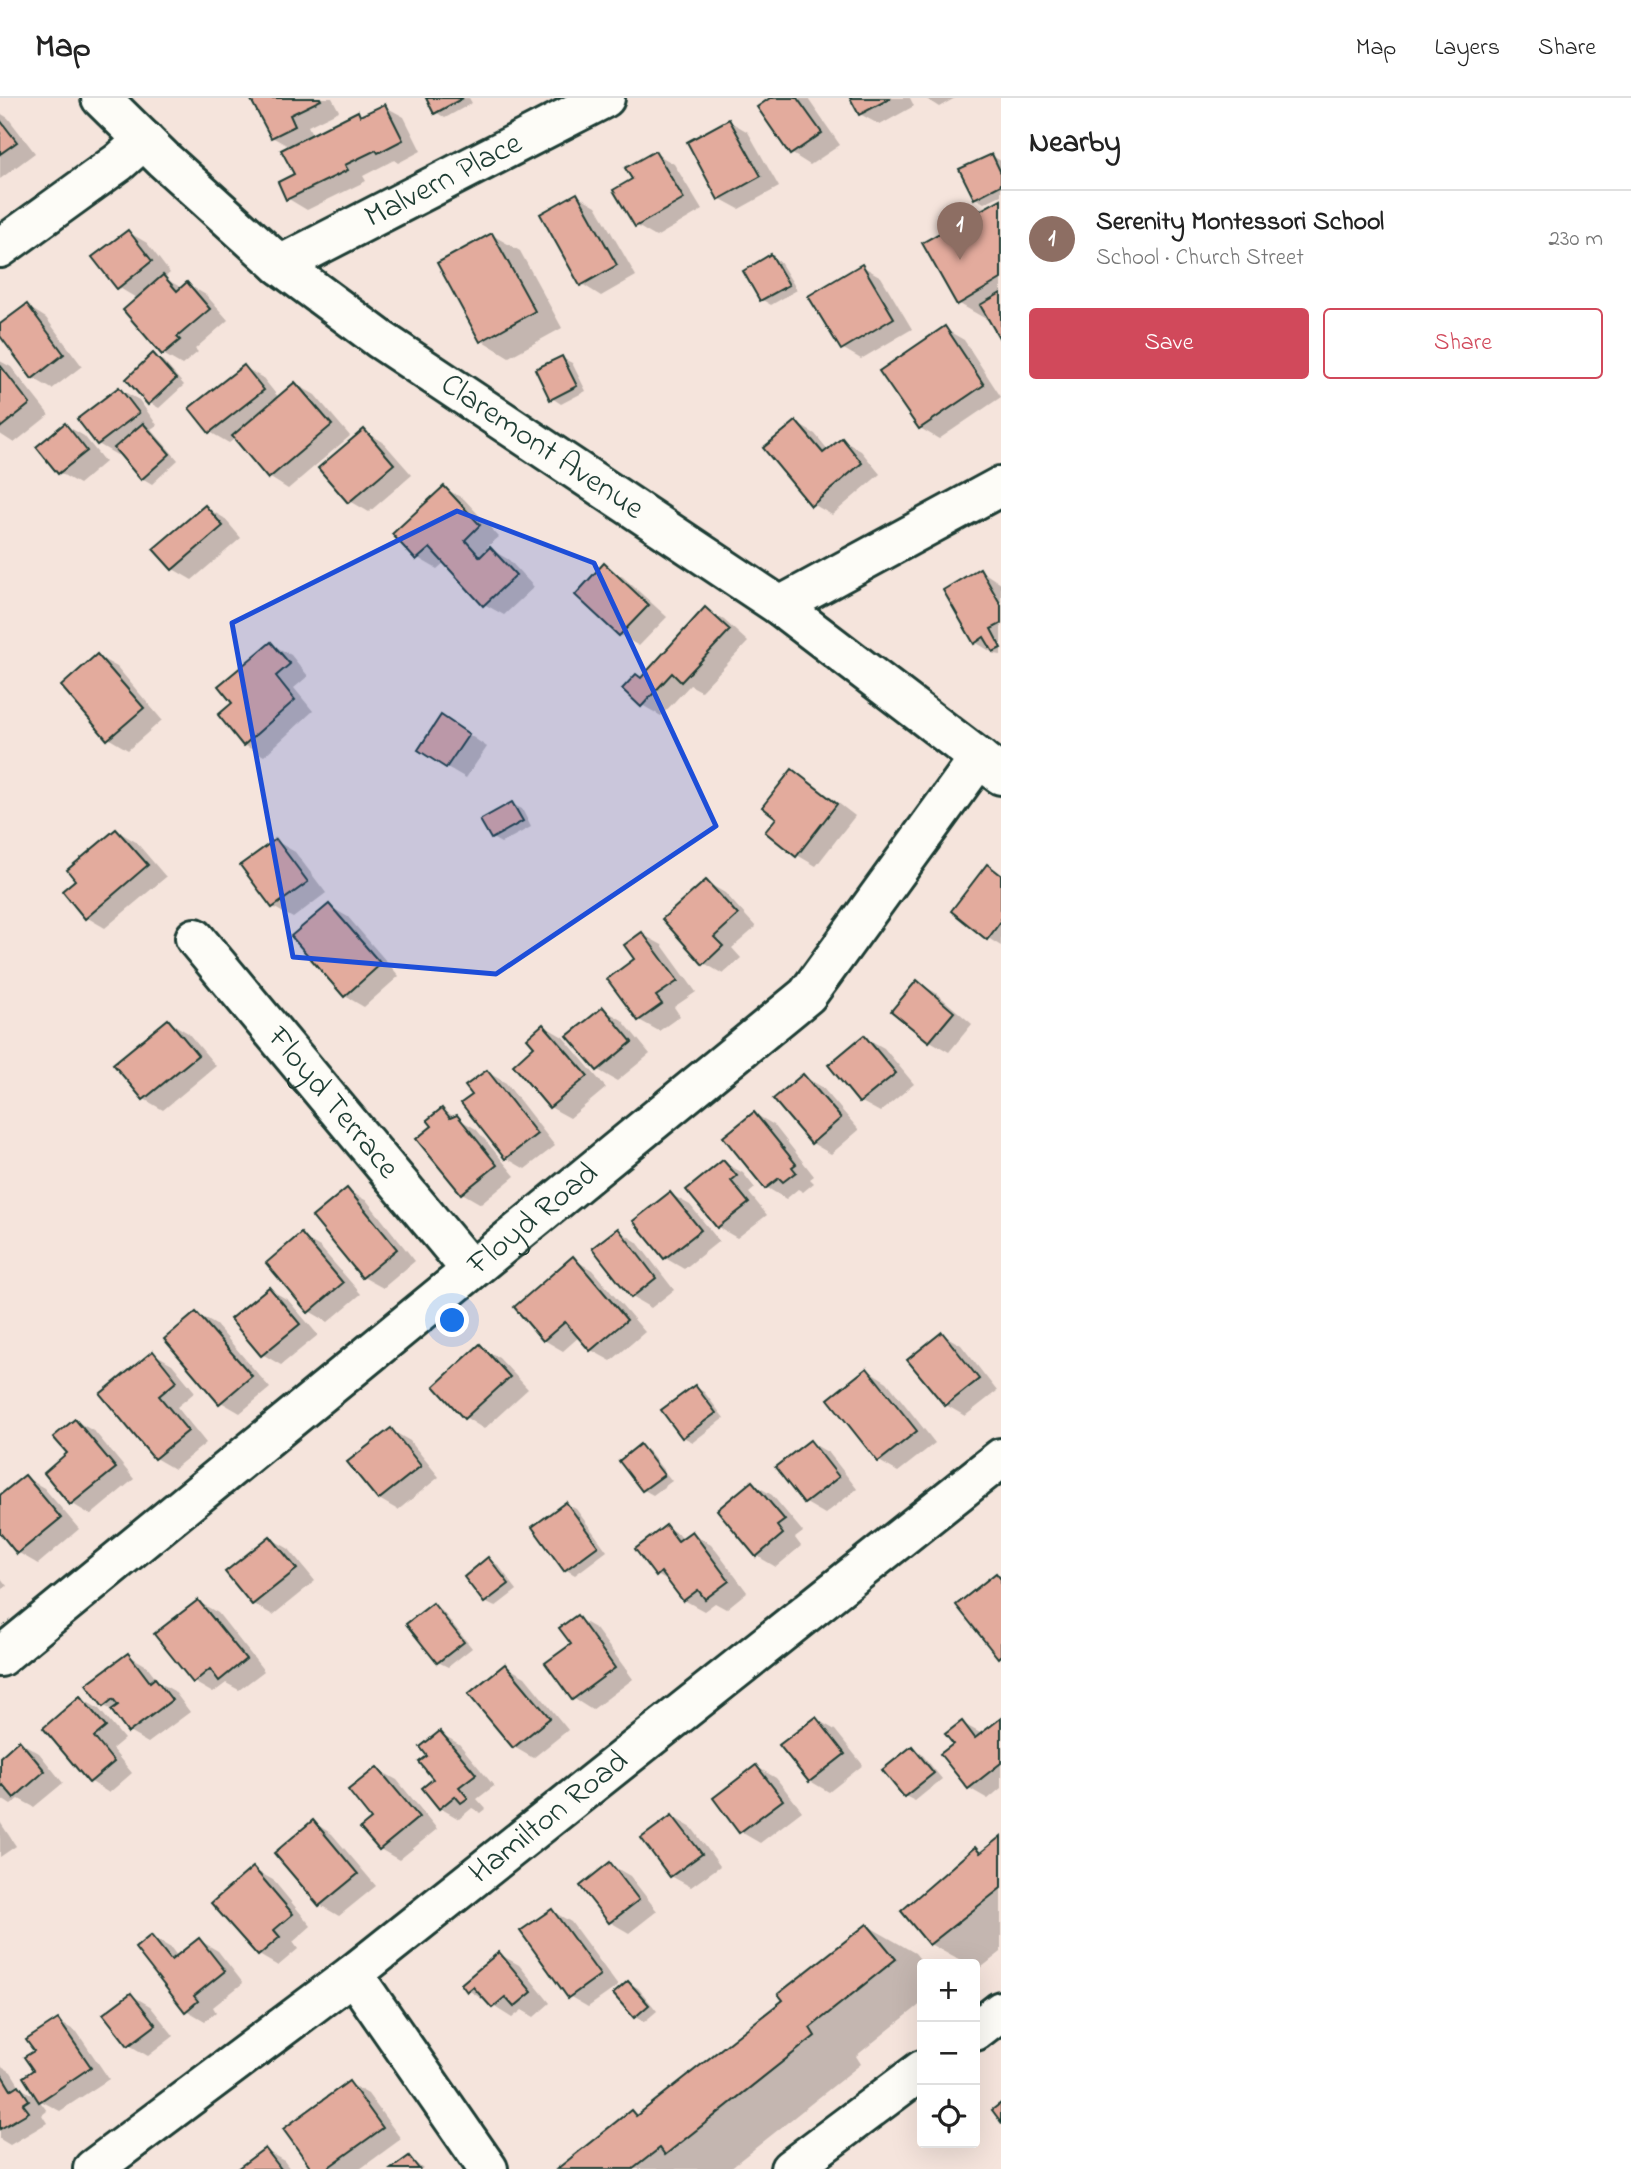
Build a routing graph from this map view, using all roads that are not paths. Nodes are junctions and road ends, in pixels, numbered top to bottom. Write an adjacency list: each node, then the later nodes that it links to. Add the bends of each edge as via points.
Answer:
1 (101, 98): 3 (street, Claremont Avenue)
2 (605, 98): 5 (street, Malvern Place)
3 (144, 141): 4 (street); 5 (street, Claremont Avenue)
4 (0, 248)
5 (280, 265): 7 (street, Claremont Avenue, via 381,340)
6 (1001, 486): 7 (street)
7 (780, 606): 8 (street, Claremont Avenue)
8 (990, 766): 10 (street, Floyd Road, via 807,995)
9 (195, 937): 10 (street, Floyd Terrace)
10 (471, 1270): 12 (street, Floyd Road)
11 (1001, 1458): 13 (street, Hamilton Road)
12 (0, 1657)
13 (353, 1974): 17 (street, Hamilton Road); 18 (street)
14 (1001, 2011): 15 (street)
15 (980, 2027)
16 (917, 2074): 19 (street)
17 (93, 2169)
18 (488, 2169)
19 (790, 2169)

